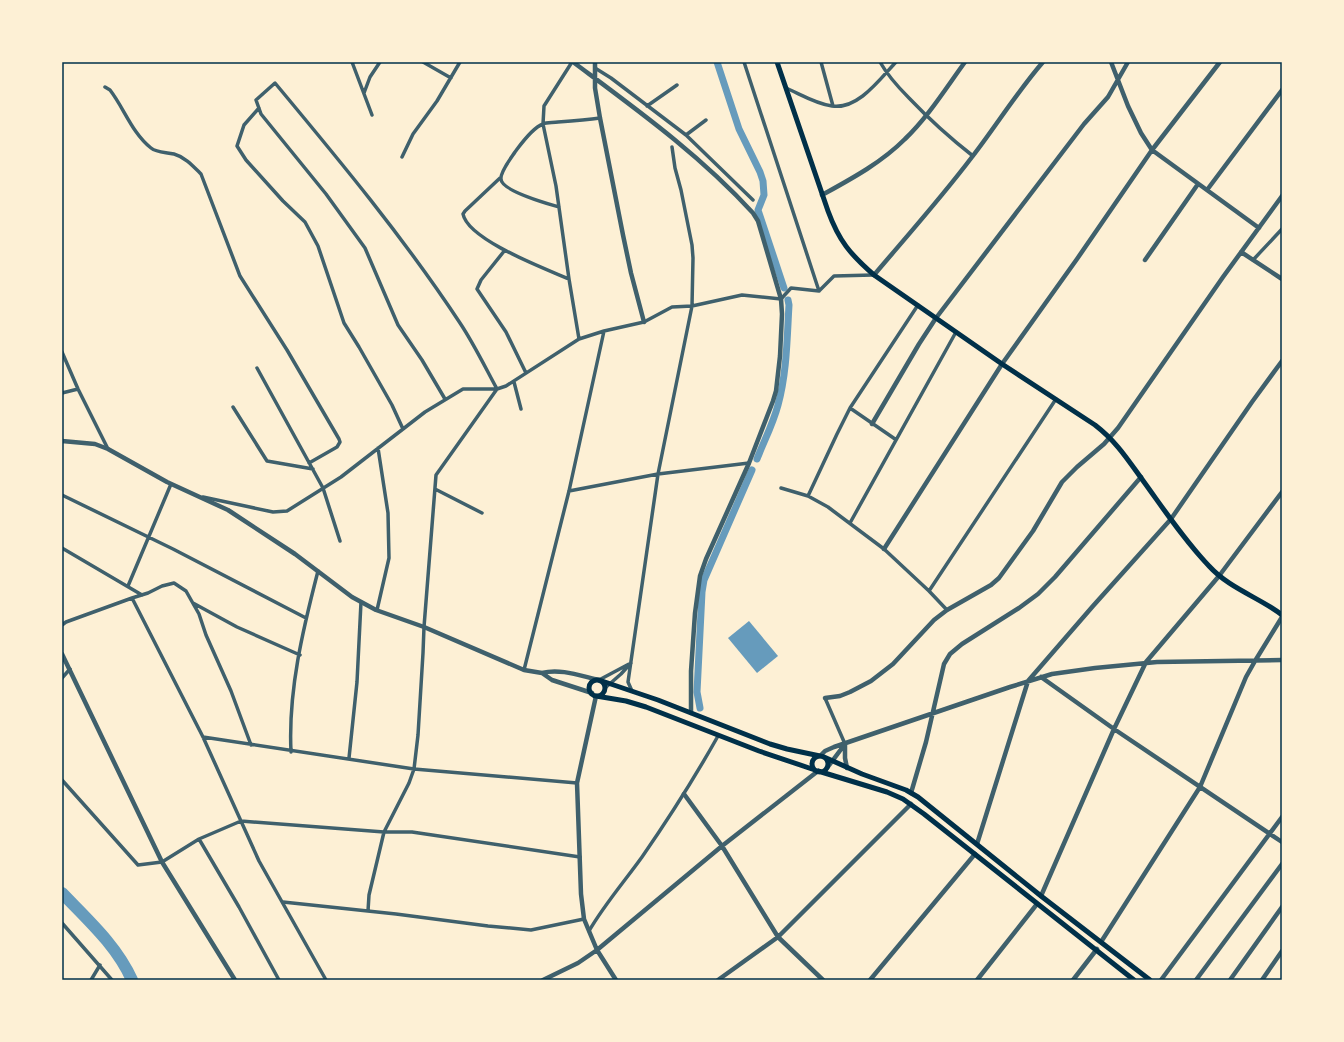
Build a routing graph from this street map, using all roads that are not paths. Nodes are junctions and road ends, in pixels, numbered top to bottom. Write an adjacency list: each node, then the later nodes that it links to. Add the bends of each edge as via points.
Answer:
1 (352, 62): 26 (street)
2 (380, 62): 26 (street, via 370,77)
3 (423, 62): 19 (street)
4 (460, 62): 19 (street)
5 (572, 62): 20 (street); 34 (street, via 544,106)
6 (595, 62): 17 (street)
7 (744, 62): 56 (street)
8 (777, 62): 24 (main road)
9 (822, 62): 28 (street)
10 (880, 62): 18 (street)
11 (896, 62): 18 (street)
12 (965, 62): 31 (street)
13 (1044, 62): 38 (street, via 1009,105)
14 (1111, 62): 21 (street)
15 (1128, 62): 21 (street)
16 (1220, 62): 37 (street)
17 (595, 68): 20 (street); 27 (street)
18 (886, 72): 28 (street, via 866,93 852,103 846,106); 31 (street)
19 (451, 78): 39 (street, via 438,101 413,134)
20 (595, 78): 32 (street); 57 (street, via 698,158 753,212 758,221)
21 (1118, 79): 37 (street, via 1128,106); 60 (street, via 1108,97)
22 (677, 85): 27 (street)
23 (105, 87): 86 (street, via 110,90 133,127 151,148 180,156 201,174 240,276 339,439 337,447)
24 (786, 88): 28 (street); 43 (main road)
25 (1282, 90): 42 (street)
26 (364, 93): 30 (street)
27 (646, 106): 35 (street)
28 (833, 106)
29 (259, 108): 72 (street, via 256,100 275,83 409,250 461,324); 75 (street, via 261,114 326,194 365,248 398,325); 80 (street, via 244,125 237,146 278,196 305,222 318,246 344,323 360,347)
30 (372, 115)
31 (926, 116): 38 (street); 43 (street, via 904,141 875,165)
32 (600, 118): 34 (street); 61 (street, via 631,273)
33 (706, 120): 35 (street)
34 (543, 124): 40 (street, via 520,146); 46 (street)
35 (686, 135): 45 (street)
36 (672, 147): 59 (street, via 692,245)
37 (1152, 150): 41 (street); 67 (street)
38 (973, 156): 53 (street)
39 (402, 157)
40 (500, 178): 46 (street, via 508,188); 49 (street, via 463,214 476,232)
41 (1198, 184): 42 (street); 51 (street)
42 (1207, 190): 47 (street)
43 (822, 195): 53 (main road, via 833,225 845,246)
44 (1282, 196): 47 (street)
45 (753, 200)
46 (560, 207): 55 (street)
47 (1259, 228): 50 (street)
48 (1282, 229): 52 (street)
49 (505, 250): 55 (street); 69 (street, via 477,288 506,332)
50 (1242, 252): 52 (street); 81 (street)
51 (1145, 260)
52 (1253, 260): 54 (street)
53 (874, 275): 56 (street, via 834,276); 58 (main road)
54 (1282, 278)
55 (569, 279): 64 (street)
56 (819, 291): 57 (street, via 791,288)
57 (781, 299): 59 (street, via 742,295); 87 (street, via 780,356 776,391)
58 (918, 305): 60 (main road); 77 (street)
59 (692, 306): 61 (street, via 672,307); 89 (street)
60 (936, 318): 63 (main road); 79 (street)
61 (644, 322): 62 (street)
62 (604, 331): 64 (street); 95 (street)
63 (956, 332): 67 (main road); 82 (street)
64 (579, 339): 69 (street)
65 (62, 352): 71 (street)
66 (1282, 361): 101 (street)
67 (1002, 364): 74 (main road); 106 (street)
68 (257, 368): 86 (street)
69 (526, 374): 70 (street)
70 (514, 382): 72 (street); 78 (street)
71 (78, 389): 73 (street); 85 (street)
72 (497, 389): 75 (street, via 463,389); 94 (street, via 436,475)
73 (62, 393)
74 (1056, 399): 81 (main road); 110 (street)
75 (445, 400): 80 (street)
76 (233, 407): 88 (street, via 267,461)
77 (850, 408): 79 (street); 98 (street)
78 (521, 409)
79 (872, 424): 82 (street)
80 (403, 429): 84 (street)
81 (1110, 438): 90 (main road); 116 (street, via 1062,482 1033,531 999,578)
82 (895, 439): 102 (street)
83 (62, 441): 85 (street, via 95,444)
84 (378, 448): 92 (street); 115 (street, via 388,513 389,558)
85 (108, 449): 91 (street)
86 (309, 463): 88 (street)
87 (749, 463): 89 (street); 139 (street, via 706,559 699,581 694,612)
88 (313, 469): 92 (street)
89 (658, 474): 95 (street); 125 (street)
90 (1141, 477): 101 (main road); 140 (street, via 1038,594 950,654 941,672)
91 (171, 484): 99 (street); 103 (street)
92 (323, 488): 99 (street, via 287,511 273,512); 104 (street)
93 (781, 488): 98 (street)
94 (435, 489): 100 (street); 120 (street)
95 (569, 491): 128 (street)
96 (1282, 492): 108 (street)
97 (62, 495): 103 (street)
98 (808, 496): 102 (street)
99 (202, 497): 107 (street, via 245,520)
100 (482, 513)
101 (1171, 519): 108 (main road, via 1191,546); 133 (street)
102 (850, 523): 106 (street)
103 (148, 538): 109 (street); 118 (street)
104 (340, 541)
105 (62, 548): 109 (street)
106 (884, 549): 110 (street)
107 (318, 571): 113 (street); 118 (street)
108 (1219, 576): 117 (main road); 126 (street)
109 (128, 586): 111 (street)
110 (930, 591): 116 (street)
111 (142, 595): 112 (street); 114 (street, via 174,583 186,591)
112 (132, 598): 119 (street); 143 (street)
113 (361, 602): 115 (street); 148 (street, via 357,682)
114 (193, 603): 122 (street, via 237,627); 145 (street)
115 (377, 610): 120 (street)
116 (947, 610): 138 (street, via 881,674 850,692)
117 (1282, 616): 124 (street)
118 (306, 618): 122 (street)
119 (62, 625)
120 (424, 627): 128 (street); 152 (street)
121 (62, 654): 127 (street)
122 (300, 654): 146 (street, via 290,730)
123 (1282, 660): 124 (street)
124 (1254, 661): 126 (street); 156 (street)
125 (632, 662): 132 (street); 134 (street); 136 (street, via 628,682)
126 (1146, 662): 130 (street); 141 (street)
127 (70, 668): 131 (street); 170 (street)
128 (524, 670): 129 (street)
129 (542, 673): 132 (street, via 559,671); 137 (street, via 552,680)
130 (1040, 677): 133 (street); 141 (street)
131 (62, 678)
132 (599, 680): 134 (main road); 135 (main road, via 604,683); 137 (main road, via 590,684)
133 (1028, 681): 140 (street); 166 (street)
134 (611, 684): 135 (street); 136 (main road)
135 (605, 688): 137 (main road, via 603,693)
136 (632, 691): 139 (main road)
137 (594, 695): 142 (main road, via 636,704); 155 (street)
138 (825, 698): 144 (street)
139 (691, 713): 147 (main road, via 780,747)
140 (933, 713): 144 (street); 157 (street)
141 (1114, 729): 156 (street); 172 (street)
142 (718, 736): 153 (main road); 158 (street)
143 (203, 737): 145 (street); 161 (street)
144 (845, 744): 147 (street, via 830,748); 149 (street); 151 (street)
145 (251, 745): 146 (street)
146 (291, 752): 148 (street)
147 (822, 756): 149 (main road); 150 (main road, via 828,763); 153 (main road, via 815,758 812,763)
148 (349, 758): 152 (street)
149 (832, 760): 150 (street); 151 (main road)
150 (827, 768): 153 (main road)
151 (847, 768): 157 (main road)
152 (414, 769): 155 (street); 162 (street)
153 (817, 771): 159 (main road, via 887,792); 167 (street)
154 (62, 780): 170 (street, via 138,865)
155 (578, 783): 169 (street)
156 (1200, 787): 163 (street); 181 (street)
157 (911, 793): 166 (main road)
158 (684, 794): 167 (street); 179 (street)
159 (911, 804): 168 (main road); 180 (street)
160 (1282, 817): 163 (street)
161 (241, 821): 162 (street); 164 (street); 173 (street, via 259,861)
162 (384, 832): 169 (street, via 412,832); 176 (street, via 369,894)
163 (1270, 834): 165 (street); 200 (street)
164 (199, 839): 170 (street); 189 (street)
165 (1282, 842)
166 (977, 844): 172 (main road)
167 (722, 846): 180 (street); 182 (street)
168 (975, 854): 174 (main road); 195 (street)
169 (580, 857): 177 (street)
170 (162, 862): 188 (street)
171 (1282, 864): 201 (street)
172 (1041, 896): 181 (main road)
173 (283, 902): 176 (street); 190 (street)
174 (1037, 904): 183 (main road); 196 (street)
175 (1282, 907): 202 (street)
176 (368, 911): 177 (street, via 531,930)
177 (584, 919): 179 (street)
178 (62, 923): 185 (street)
179 (589, 932): 182 (street)
180 (778, 937): 193 (street); 194 (street)
181 (1102, 942): 199 (main road)
182 (597, 950): 191 (street, via 578,963); 192 (street)
183 (1097, 950): 197 (street); 198 (main road)
184 (1282, 951): 203 (street)
185 (100, 966): 186 (street); 187 (street)
186 (91, 980)
187 (112, 980)
188 (235, 980)
189 (279, 980)
190 (326, 980)
191 (542, 980)
192 (616, 980)
193 (718, 980)
194 (823, 980)
195 (870, 980)
196 (977, 980)
197 (1073, 980)
198 (1134, 980)
199 (1150, 980)
200 (1161, 980)
201 (1196, 980)
202 (1230, 980)
203 (1262, 980)

